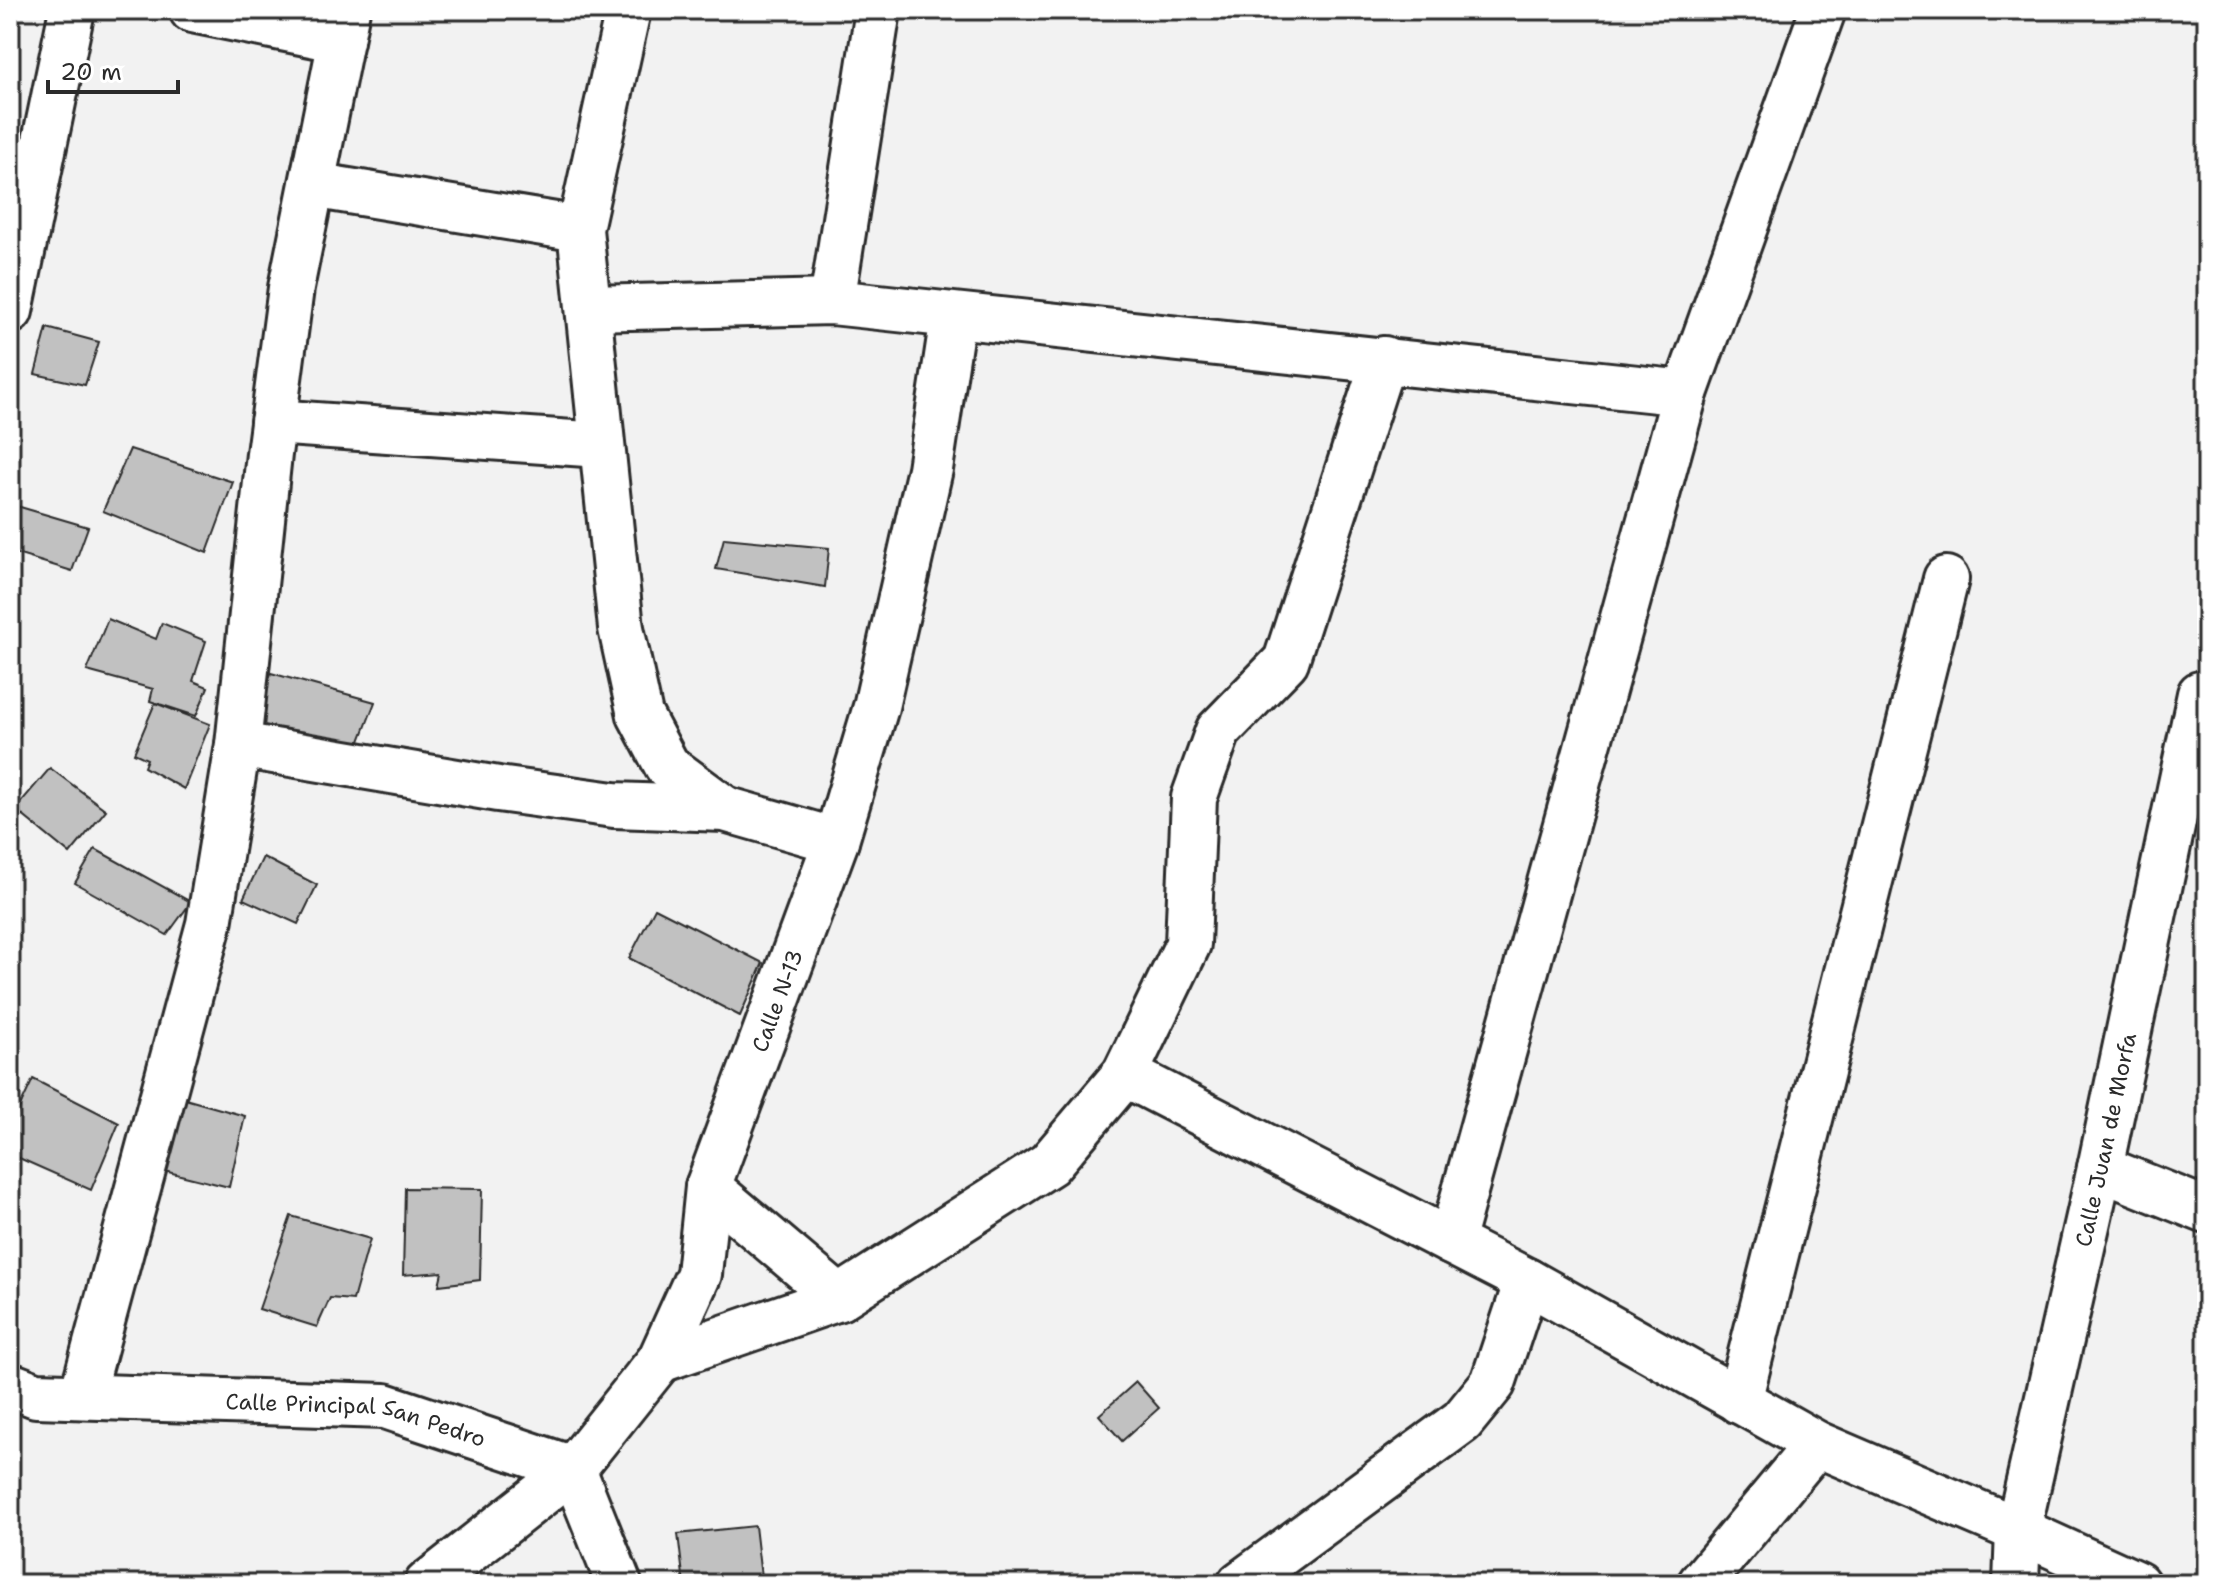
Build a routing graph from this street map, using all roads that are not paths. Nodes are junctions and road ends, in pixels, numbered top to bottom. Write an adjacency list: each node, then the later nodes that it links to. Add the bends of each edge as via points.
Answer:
1 (72, 10): 11 (street)
2 (192, 10): 6 (street)
3 (628, 10): 8 (street)
4 (878, 10): 9 (street)
5 (1823, 10): 14 (street)
6 (344, 25): 7 (street)
7 (312, 185): 8 (street); 15 (street)
8 (580, 229): 10 (street)
9 (832, 302): 10 (street); 12 (street)
10 (590, 308): 16 (street)
11 (10, 311)
12 (953, 317): 13 (street); 21 (street, Calle N-13, via 924,499 876,707)
13 (1384, 359): 14 (street); 22 (street, via 1286,661 1218,731 1194,798 1188,944)
14 (1685, 393): 26 (street)
15 (273, 422): 16 (street); 19 (street)
16 (601, 445): 20 (street, via 621,628 640,715 667,766)
17 (1946, 579): 32 (street)
18 (2200, 694): 23 (street, Calle Juan de Morfa)
19 (238, 745): 20 (street, via 614,805); 31 (street, via 209,924)
20 (725, 809): 21 (street)
21 (836, 841): 24 (street, Calle N-13)
22 (1125, 1074): 26 (street); 28 (street, via 1049,1164)
23 (2100, 1168): 25 (street); 35 (street, Calle Juan de Morfa)
24 (708, 1187): 28 (street); 29 (street, Calle N-13, via 699,1274)
25 (2207, 1211)
26 (1451, 1242): 27 (street)
27 (1527, 1281): 32 (street); 38 (street, via 1493,1383 1462,1421)
28 (839, 1298): 29 (street)
29 (660, 1360): 34 (street, Calle N-13)
30 (10, 1385): 31 (street, Calle Principal San Pedro, via 36,1395)
31 (82, 1396): 34 (street, Calle Principal San Pedro, via 385,1406)
32 (1739, 1401): 33 (street)
33 (1817, 1444): 35 (street); 39 (street)
34 (573, 1469): 36 (street, Calle N-13); 37 (street)
35 (2018, 1530): 40 (street, Calle Juan de Morfa); 41 (street)
36 (427, 1584)
37 (619, 1584)
38 (1240, 1584)
39 (1700, 1584)
40 (2016, 1584)
41 (2137, 1584)

